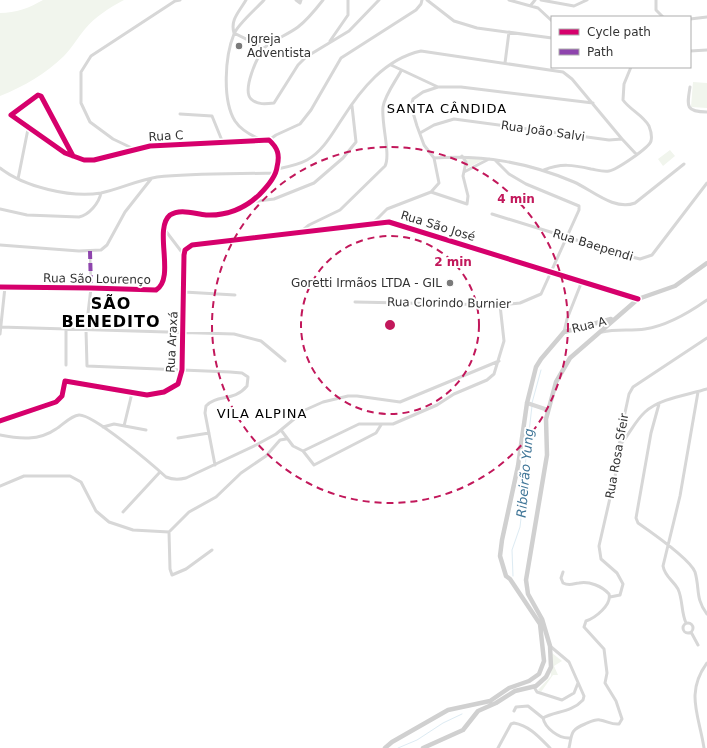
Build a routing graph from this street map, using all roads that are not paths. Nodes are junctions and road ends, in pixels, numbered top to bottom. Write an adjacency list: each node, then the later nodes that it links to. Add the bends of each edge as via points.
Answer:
1 (180, 0): 44 (street, via 91,56 81,72 81,103 90,122)
2 (246, 0): 22 (street, via 234,18)
3 (264, 0): 22 (street)
4 (296, 0): 5 (street, via 300,3)
5 (301, 0)
6 (323, 0): 25 (street, via 298,27)
7 (348, 0): 24 (street, via 348,15)
8 (379, 0): 24 (street, via 349,31)
9 (422, 0): 40 (street, via 416,10 341,58 300,124)
10 (427, 0): 21 (street, via 454,21 477,28)
11 (509, 0): 16 (street)
12 (536, 0): 16 (street)
13 (541, 0): 14 (street, via 574,6)
14 (587, 0)
15 (656, 0): 17 (street, via 656,10)
16 (531, 5): 20 (street)
17 (662, 16)
18 (707, 17): 19 (street)
19 (691, 19)
20 (551, 20)
21 (509, 32): 23 (street); 28 (street)
22 (234, 33): 25 (street); 42 (street, via 227,61 227,95 235,120 243,130)
23 (551, 38)
24 (329, 42): 25 (street, via 298,65 274,103 266,104 254,102 248,96 247,90)
25 (264, 48)
26 (707, 50): 27 (street)
27 (691, 51)
28 (505, 63): 29 (street, via 421,50); 34 (street, via 563,72)
29 (391, 65): 31 (street); 35 (street, via 378,73 363,88)
30 (631, 68): 45 (street, via 624,84 623,100 645,120 651,132 650,142)
31 (401, 71): 32 (street); 67 (street, via 383,105 387,159 385,166 340,210)
32 (438, 87): 34 (street, via 461,87); 39 (street, via 416,96 412,102)
33 (690, 87): 36 (street, via 689,108 694,112)
34 (593, 103): 41 (street)
35 (352, 106): 53 (street, via 331,138 312,157); 62 (street, via 356,142 343,158 314,183 265,202)
36 (707, 112)
37 (180, 114): 43 (street, via 212,116)
38 (28, 129): 46 (street, Rua C); 46 (street, Rua C, via 11,115 38,95 41,96); 57 (street)
39 (420, 133): 41 (street, Rua João Salvi, via 444,121 458,120); 48 (street, via 424,145)
40 (269, 140): 42 (street, Rua C); 53 (street, via 278,150)
41 (622, 140): 45 (street)
42 (262, 141): 43 (street, Rua C)
43 (223, 143): 44 (street, Rua C)
44 (134, 149): 46 (street, Rua C, via 94,160)
45 (636, 154): 54 (street, via 610,171 603,172 570,164)
46 (73, 156)
47 (462, 156): 48 (street); 49 (street); 55 (street, via 466,162)
48 (434, 158): 60 (street, via 439,183)
49 (490, 158): 50 (street); 55 (street)
50 (495, 160): 54 (street); 68 (street, Rua Clorindo Burnier, via 509,174 526,184 578,206 579,210)
51 (684, 164): 54 (street, via 635,203 626,206 613,203 574,182)
52 (0, 168): 57 (street)
53 (277, 169): 56 (street)
54 (544, 170)
55 (464, 172): 60 (street, via 467,204)
56 (275, 173): 58 (street); 62 (street, via 265,189)
57 (18, 179): 61 (street, via 67,193)
58 (151, 179): 61 (street); 70 (street, via 125,212 107,245 101,250)
59 (707, 183): 68 (street, Rua Baependi, via 652,255 645,259)
60 (431, 192): 65 (street, via 387,209)
61 (101, 193): 63 (street, via 92,209 79,217 27,215)
62 (251, 202): 66 (street, via 222,214 175,212 166,220)
63 (0, 209)
64 (492, 214): 68 (street, Rua Baependi)
65 (373, 223): 67 (street, Rua São José); 73 (street, Rua São José, via 396,223)
66 (165, 230): 71 (street); 77 (street, Rua São Lourenço, via 164,270 159,288 153,291)
67 (302, 231): 71 (street, Rua São José, via 192,245 185,250)
68 (567, 237): 73 (street, Rua Clorindo Burnier)
69 (0, 245): 70 (street)
70 (90, 251): 77 (street)
71 (184, 255): 78 (street, Rua Araxá)
72 (706, 263): 80 (main road, via 674,286)
73 (552, 272): 74 (street, Rua São José); 83 (street, Rua Clorindo Burnier, via 542,294 520,303)
74 (582, 281): 80 (street, Rua São José); 86 (street)
75 (0, 287): 76 (street, Rua São Lourenço)
76 (5, 288): 77 (street, Rua São Lourenço); 88 (street)
77 (90, 288): 91 (street)
78 (184, 292): 79 (street); 94 (street, Rua Araxá)
79 (235, 295)
80 (638, 298): 84 (main road)
81 (707, 300): 93 (street, via 682,315 651,328)
82 (355, 302): 83 (street, Rua Clorindo Burnier)
83 (500, 305): 99 (street, via 505,336)
84 (613, 319): 85 (main road, Rua A); 87 (main road)
85 (599, 322): 90 (main road, Rua A); 92 (street)
86 (566, 323): 90 (street); 95 (street)
87 (608, 323): 92 (main road); 93 (street)
88 (0, 328): 89 (street); 96 (street)
89 (66, 329): 91 (street); 100 (street)
90 (572, 329): 95 (main road, Rua A)
91 (86, 330): 94 (street); 101 (street, via 87,366)
92 (600, 331): 93 (street); 107 (main road, via 564,366 556,382)
93 (609, 331)
94 (183, 332): 98 (street, via 250,337 261,341); 101 (street, Rua Araxá)
95 (564, 332): 105 (main road, via 538,364)
96 (0, 334)
97 (707, 338): 120 (street, Rua Rosa Sfeir, via 630,390)
98 (285, 361)
99 (499, 361): 109 (street, via 494,374 487,380 408,418 393,424); 113 (street, via 400,402 353,396 323,402 304,410)
100 (66, 365)
101 (182, 370): 104 (street, Rua Araxá, via 178,384 164,392 147,395); 114 (street, via 242,373 249,380 247,386 237,395 214,401 206,406)
102 (707, 389): 103 (street)
103 (698, 392): 106 (street); 127 (street, via 680,496)
104 (132, 393): 108 (street, Rua Araxá, via 65,381 62,396 56,402); 110 (street)
105 (528, 404): 107 (street); 137 (main road, via 500,556 506,576 532,610 541,627 544,657 543,667)
106 (659, 404): 120 (street, via 641,416); 127 (street, via 651,433 636,518 638,523)
107 (548, 410): 135 (main road, via 545,426 546,455 526,580 528,594 542,619)
108 (0, 421)
109 (381, 425): 121 (street, via 359,424); 121 (street, via 376,433 314,465)
110 (124, 426): 111 (street, via 110,424); 112 (street)
111 (103, 427): 115 (street, via 80,415 35,439); 123 (street)
112 (146, 430)
113 (281, 430): 116 (street); 118 (street)
114 (209, 433): 117 (street); 122 (street)
115 (0, 434)
116 (276, 434): 119 (street); 122 (street)
117 (178, 438)
118 (286, 439): 119 (street); 121 (street)
119 (280, 440): 126 (street, via 266,456 241,473 216,497 189,512)
120 (620, 445): 130 (street, Rua Rosa Sfeir, via 599,546 601,559 618,573 623,584 620,594)
121 (303, 452)
122 (214, 465): 123 (street, via 178,480 172,480)
123 (160, 472): 125 (street)
124 (0, 486): 126 (street, via 24,476 70,476 81,482 102,518 114,525 133,530)
125 (123, 512)
126 (169, 532): 128 (street, via 172,575 186,569)
127 (668, 544): 131 (street, via 694,572 700,603); 132 (street, via 664,571 678,589)
128 (212, 550)
129 (562, 572): 130 (street, via 563,583 590,583 602,588)
130 (610, 597): 142 (street, via 598,614 586,621 584,627 604,649 607,673 605,683 616,701 622,719 619,724 593,720 576,727)
131 (707, 614)
132 (686, 623): 133 (street, via 693,626); 133 (street, via 684,631)
133 (691, 632): 134 (street)
134 (698, 645)
135 (550, 646): 138 (street, via 569,662); 139 (main road, via 551,667 544,680)
136 (707, 663): 148 (street, via 698,678 694,698)
137 (537, 677): 139 (street); 143 (main road, via 510,688 490,702 448,710)
138 (578, 683): 139 (street, via 574,693 562,700 537,692); 141 (street, via 584,696 582,702 560,714)
139 (534, 687): 144 (main road, via 511,692 496,703 478,711 463,730)
140 (514, 711): 141 (street, via 516,707 528,706)
141 (543, 718): 142 (street, via 555,733)
142 (570, 738): 147 (street)
143 (385, 748)
144 (423, 748)
145 (498, 748): 146 (street, via 514,722 535,733)
146 (550, 748)
147 (569, 748)
148 (704, 748)

